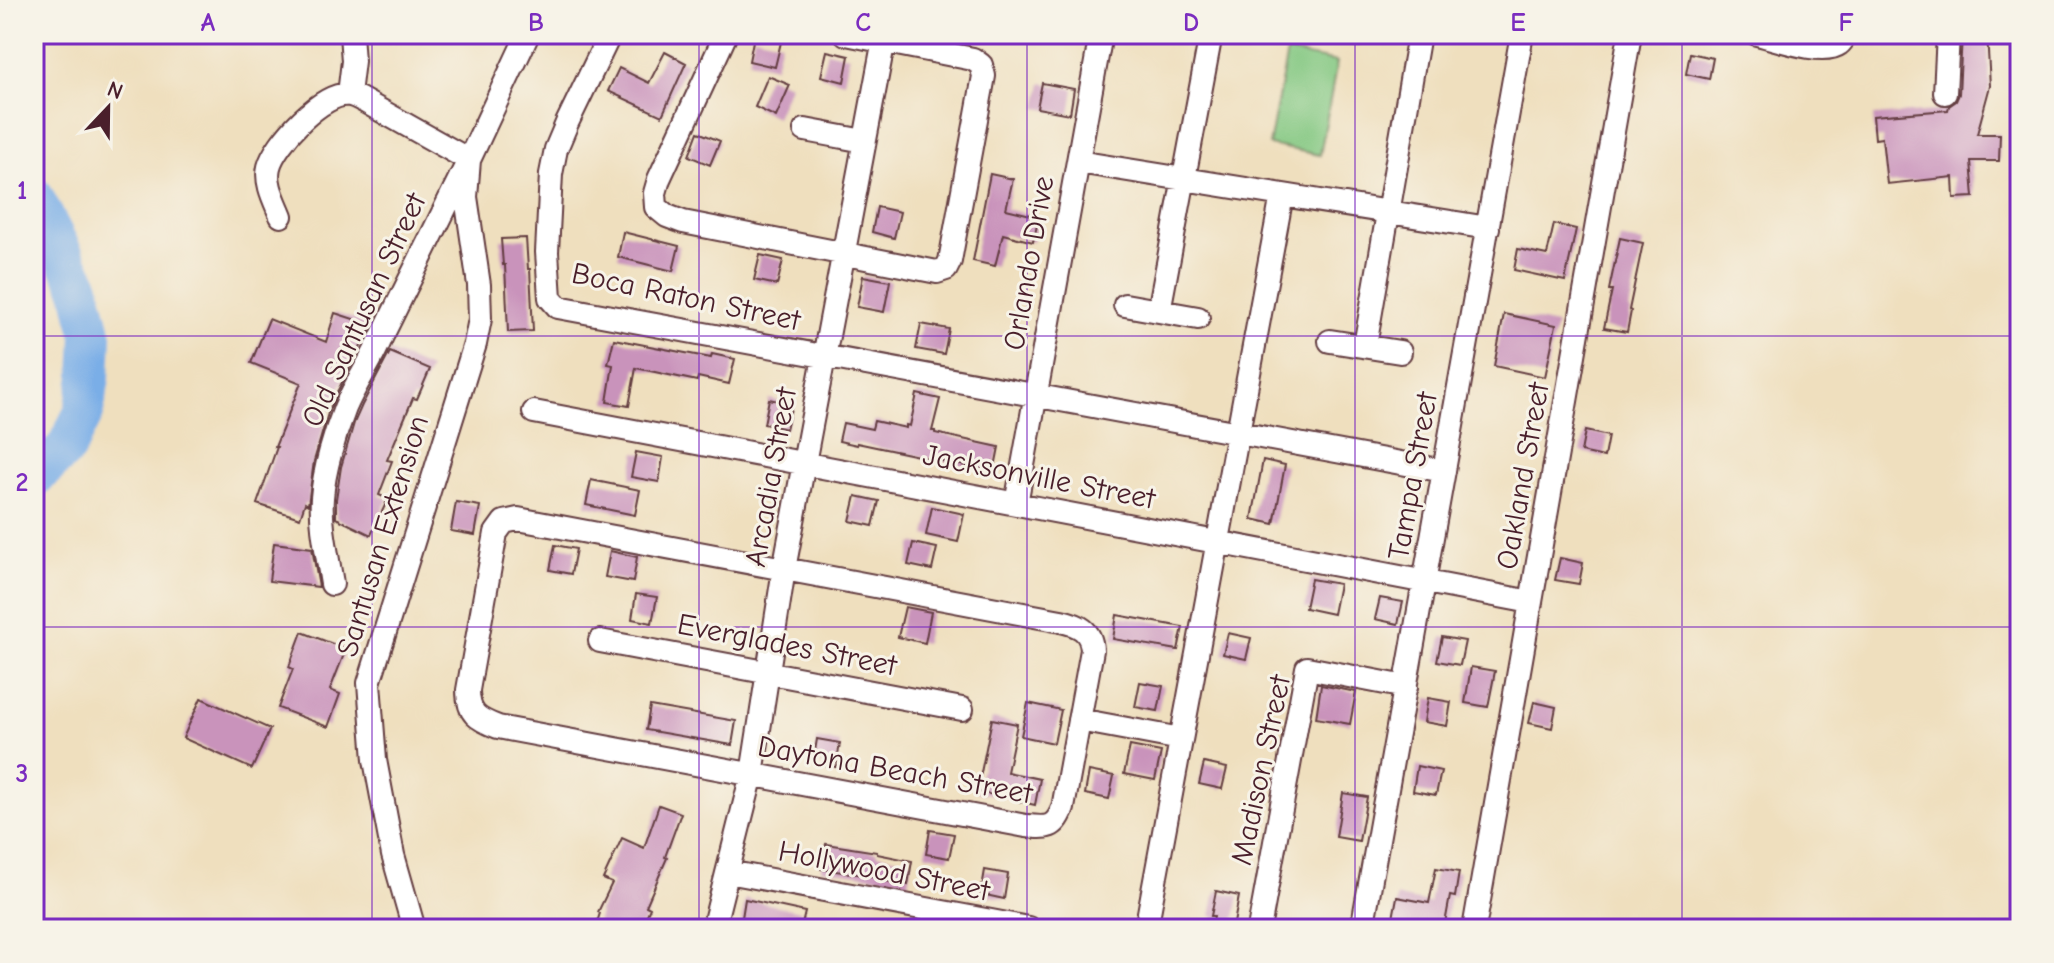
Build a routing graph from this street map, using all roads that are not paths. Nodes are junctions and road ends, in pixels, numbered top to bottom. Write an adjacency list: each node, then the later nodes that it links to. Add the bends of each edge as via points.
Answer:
1 (351, 34): 16 (street)
2 (528, 34): 19 (street, Old Santusan Street)
3 (610, 34): 33 (street, Boca Raton Street, via 556,149 547,252 550,298 558,307)
4 (726, 34): 26 (street, via 659,179 656,207 683,222)
5 (846, 34): 14 (street)
6 (1101, 34): 20 (street, Orlando Drive)
7 (1211, 34): 21 (street)
8 (1419, 34): 23 (street)
9 (1522, 34): 25 (street, Tampa Street)
10 (1630, 34): 44 (street, Oakland Street)
11 (1757, 34): 12 (street, via 1829,49)
12 (1846, 34)
13 (1948, 34): 15 (street)
14 (884, 38): 18 (street, Arcadia Street); 26 (street, via 981,65 984,76 950,261 937,272)
15 (1945, 93)
16 (349, 94): 19 (street); 24 (street, via 319,106 279,146 268,177)
17 (805, 130): 18 (street)
18 (864, 141): 26 (street, Arcadia Street)
19 (469, 160): 43 (street, Old Santusan Street, via 345,409 322,498); 54 (street, Santusan Extension, via 466,197 480,319 369,683 375,760)
20 (1078, 162): 21 (street); 34 (street, Orlando Drive)
21 (1183, 179): 22 (street); 28 (street)
22 (1282, 195): 23 (street); 36 (street)
23 (1388, 212): 25 (street); 31 (street)
24 (281, 216)
25 (1488, 228): 38 (street, Tampa Street)
26 (843, 254): 33 (street, Arcadia Street)
27 (1125, 305): 28 (street)
28 (1159, 311): 29 (street)
29 (1198, 318)
30 (1330, 341): 31 (street)
31 (1365, 346): 32 (street)
32 (1400, 352)
33 (824, 356): 34 (street, Boca Raton Street); 37 (street, Arcadia Street)
34 (1035, 395): 36 (street, Boca Raton Street); 39 (street, Orlando Drive)
35 (534, 412): 37 (street, Jacksonville Street)
36 (1238, 433): 38 (street, Boca Raton Street); 40 (street)
37 (804, 463): 39 (street, Jacksonville Street); 41 (street, Arcadia Street)
38 (1444, 471): 42 (street, Tampa Street)
39 (1016, 504): 40 (street, Jacksonville Street)
40 (1218, 542): 42 (street, Jacksonville Street); 50 (street)
41 (784, 569): 46 (street, Arcadia Street); 49 (street, Daytona Beach Street, via 1085,629 1092,650); 51 (street, Daytona Beach Street, via 533,520 504,522 492,550 468,690 472,714 498,727)
42 (1425, 582): 44 (street, Jacksonville Street); 47 (street, Tampa Street)
43 (332, 584)
44 (1531, 602): 59 (street, Oakland Street)
45 (600, 641): 46 (street, Everglades Street)
46 (769, 672): 48 (street, Everglades Street); 51 (street, Arcadia Street)
47 (1406, 687): 57 (street, Madison Street, via 1307,668); 58 (street, Tampa Street)
48 (962, 709)
49 (1079, 720): 50 (street); 51 (street, Daytona Beach Street, via 1063,808 1058,820 1040,828)
50 (1181, 739): 56 (street)
51 (752, 774): 52 (street, Arcadia Street)
52 (728, 872): 53 (street, Hollywood Street); 55 (street, Arcadia Street)
53 (1028, 928)
54 (414, 929)
55 (713, 929)
56 (1146, 929)
57 (1259, 929)
58 (1362, 929)
59 (1474, 929)

